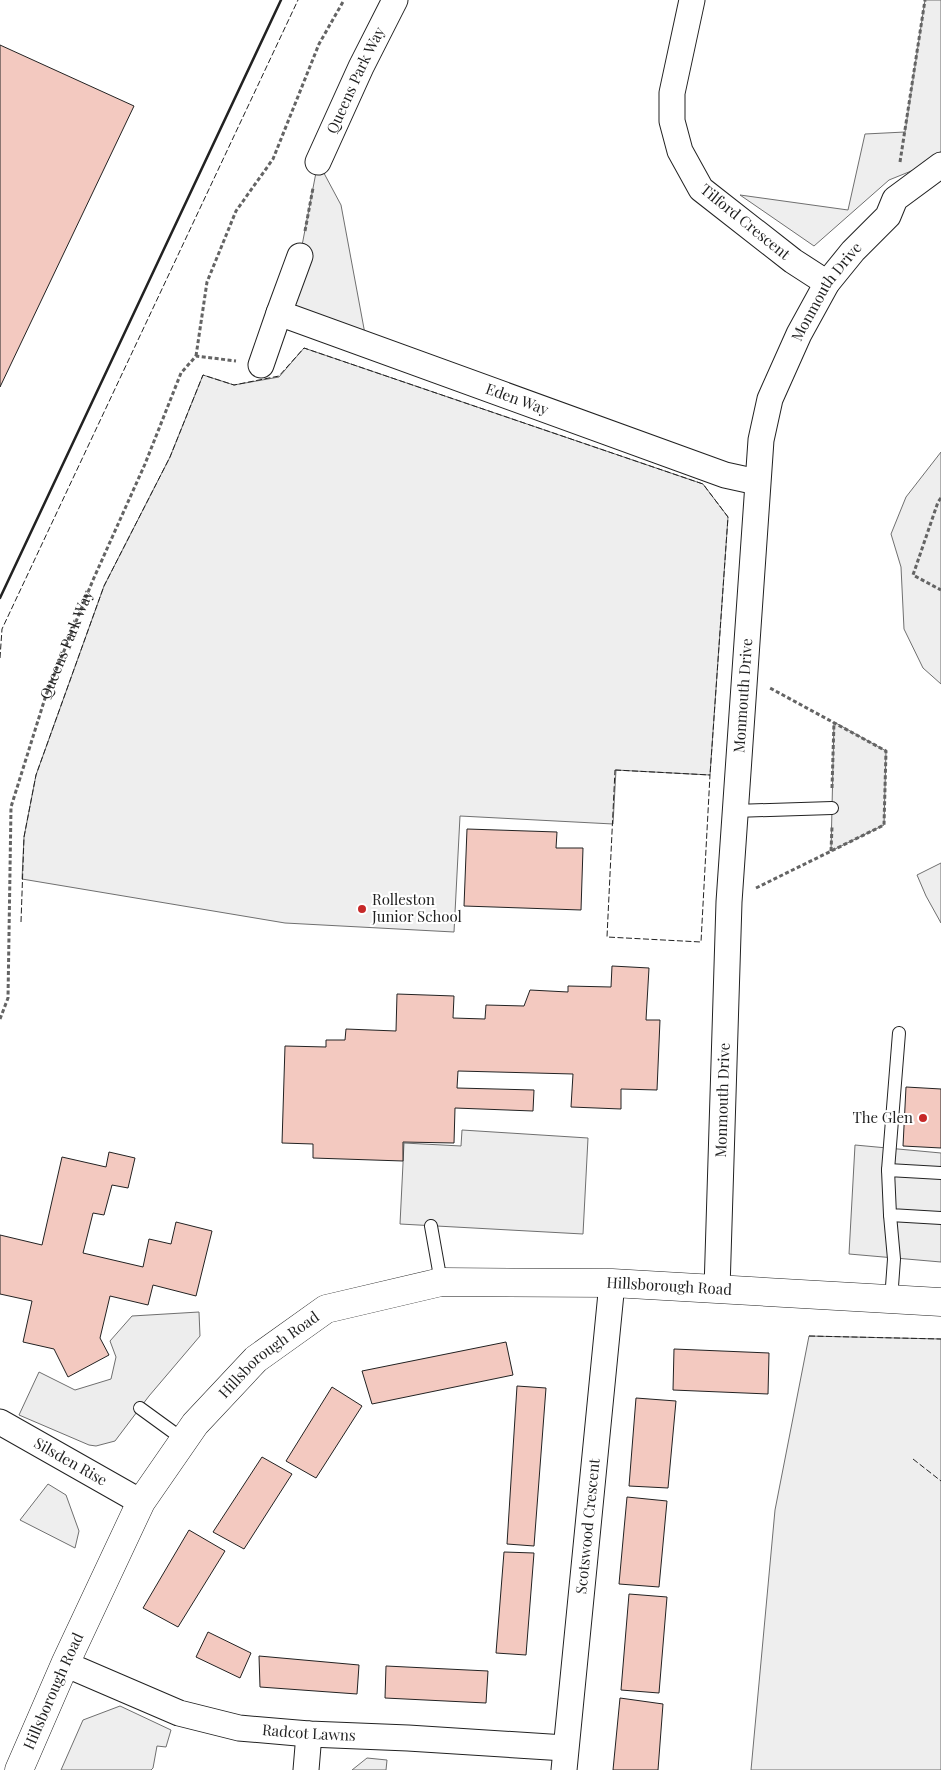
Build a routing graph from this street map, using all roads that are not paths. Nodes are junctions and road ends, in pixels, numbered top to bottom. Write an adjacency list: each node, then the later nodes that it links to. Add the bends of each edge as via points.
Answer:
1 (395, 0): 3 (street, Queens Park Way)
2 (692, 0): 6 (street, Tilford Crescent, via 672,92 672,121 680,151 701,189 793,261)
3 (318, 162)
4 (941, 166): 6 (street, Monmouth Drive, via 895,199 888,216)
5 (300, 256): 7 (street)
6 (827, 283): 9 (street, Monmouth Drive, via 799,334 770,399 761,440)
7 (279, 313): 8 (street); 9 (street, Eden Way, via 725,476)
8 (261, 364)
9 (757, 482): 11 (street, Monmouth Drive)
10 (832, 808): 11 (lane)
11 (735, 811): 20 (street, Monmouth Drive)
12 (899, 1033): 13 (lane)
13 (888, 1170): 14 (lane); 15 (lane)
14 (941, 1173)
15 (890, 1216): 16 (lane); 21 (lane, via 894,1259)
16 (941, 1218)
17 (431, 1226): 18 (lane)
18 (441, 1282): 19 (street, Hillsborough Road); 25 (street, Hillsborough Road, via 326,1309 256,1359)
19 (612, 1283): 20 (street, Hillsborough Road); 29 (street, Scotswood Crescent)
20 (716, 1289): 21 (street, Hillsborough Road)
21 (891, 1300): 22 (street, Hillsborough Road)
22 (941, 1302)
23 (140, 1408): 25 (lane)
24 (0, 1422): 26 (street, Silsden Rise)
25 (184, 1440): 26 (street, Hillsborough Road)
26 (141, 1502): 27 (street, Hillsborough Road)
27 (65, 1664): 28 (street, Radcot Lawns, via 179,1713 239,1728); 30 (street, Hillsborough Road)
28 (309, 1734): 29 (street, Radcot Lawns, via 408,1738); 31 (street)
29 (565, 1759)
30 (19, 1770)
31 (306, 1770)

